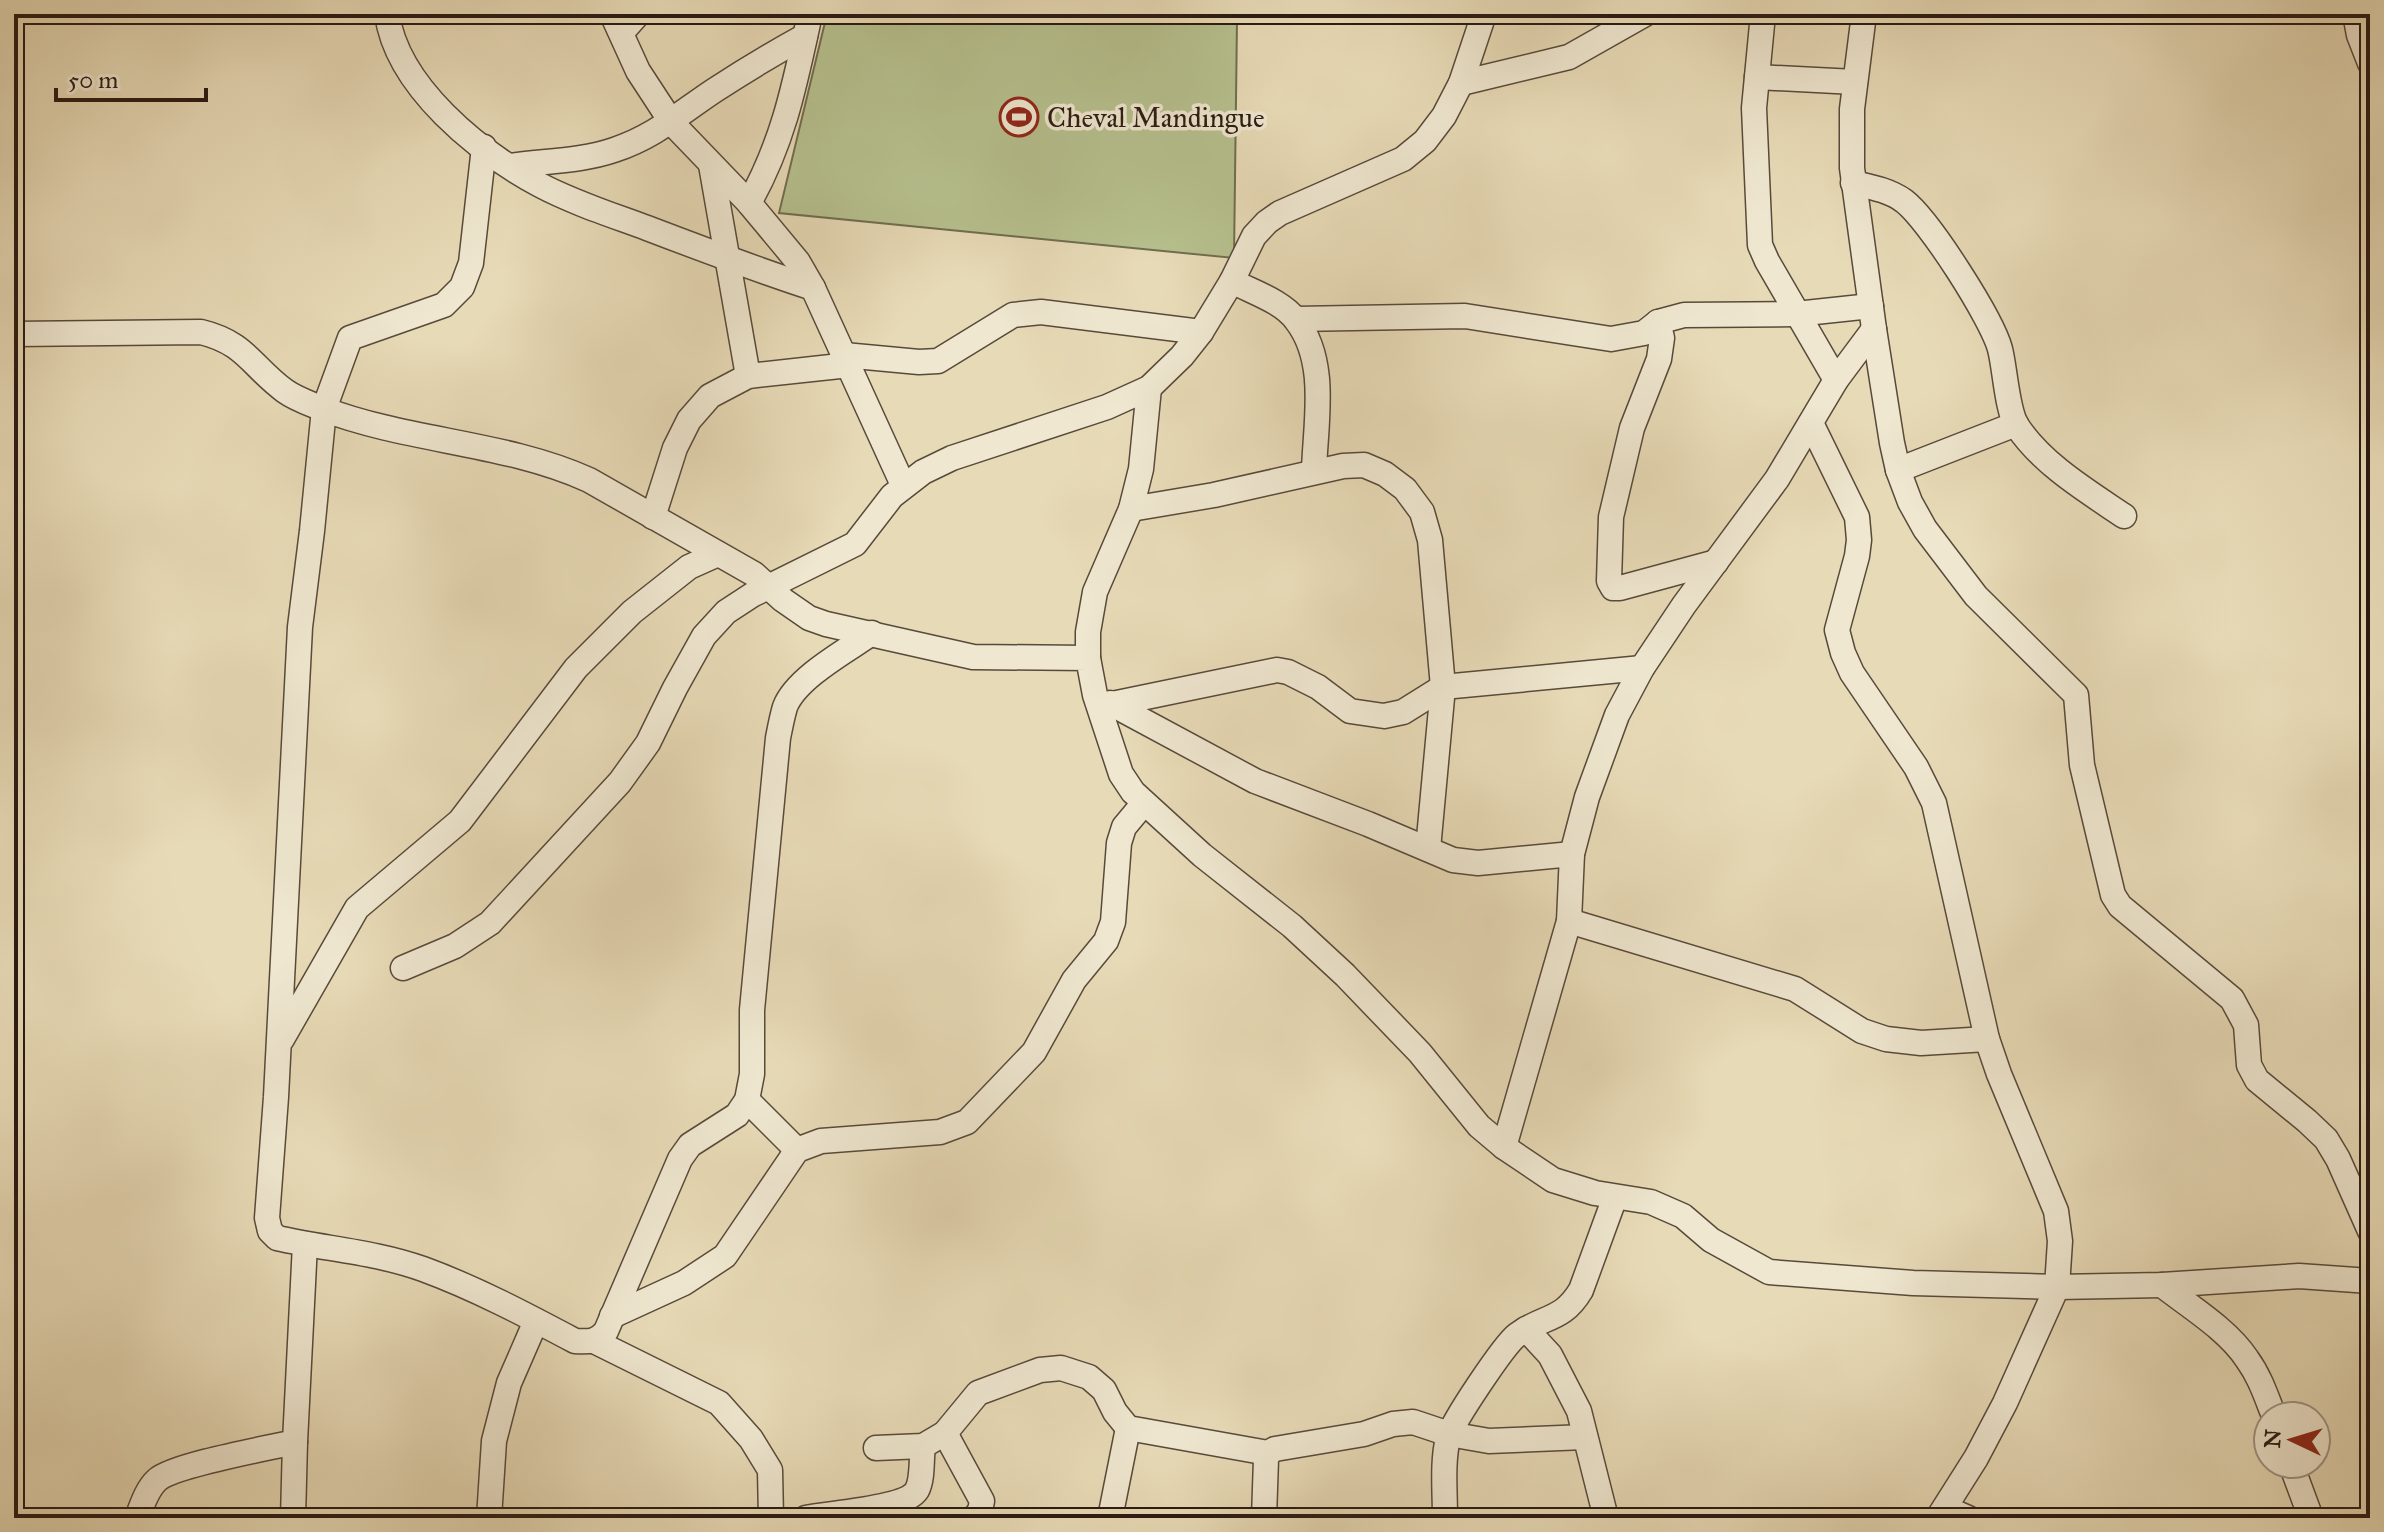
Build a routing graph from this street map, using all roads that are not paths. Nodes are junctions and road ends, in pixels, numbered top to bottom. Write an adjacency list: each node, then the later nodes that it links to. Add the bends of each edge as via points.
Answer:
1 (387, 14): 14 (street, via 399,55 427,95)
2 (1484, 14): 12 (street)
3 (1645, 14): 12 (street, via 1569,57)
4 (1763, 14): 10 (street)
5 (1864, 14): 11 (street)
6 (2355, 14): 9 (street)
7 (624, 20): 13 (street, via 638,71)
8 (808, 25): 13 (street); 18 (street, via 782,134)
9 (2370, 63)
10 (1757, 77): 11 (street); 22 (street, via 1760,245)
11 (1855, 82): 17 (street)
12 (1461, 83): 20 (street, via 1425,141 1403,159 1267,222 1254,236)
13 (672, 123): 15 (street); 16 (street, via 612,151)
14 (484, 147): 16 (street); 32 (street, via 471,263 462,287 444,305 350,338)
15 (711, 165): 18 (street); 19 (street)
16 (510, 166): 19 (street, via 570,199)
17 (1853, 183): 23 (street); 34 (street, via 1887,191 1923,221 1987,316)
18 (749, 203): 21 (street)
19 (727, 260): 21 (street); 29 (street)
20 (1232, 281): 24 (street); 26 (street)
21 (813, 288): 28 (street)
22 (1796, 314): 23 (street); 25 (street, via 1684,315); 30 (street)
23 (1872, 318): 30 (street); 35 (street)
24 (1296, 319): 25 (street, via 1465,316 1611,339 1644,333); 36 (street, via 1317,379)
25 (1658, 322): 42 (street, via 1659,359 1632,428 1611,517 1609,581 1620,588)
26 (1201, 332): 28 (street, via 1041,312 1013,315 938,361); 31 (street)
27 (14, 334): 32 (street, via 201,332 240,348 283,390)
28 (846, 360): 29 (street); 37 (street)
29 (748, 376): 40 (street, via 710,396 689,420)
30 (1836, 380): 33 (street)
31 (1149, 388): 37 (street, via 952,458); 38 (street, via 1141,469)
32 (324, 409): 40 (street, via 407,435 565,469); 55 (street, via 300,627)
33 (1811, 423): 42 (street); 54 (street, via 1857,517 1857,556 1837,630 1843,653 1934,803)
34 (2016, 424): 35 (street); 39 (street, via 2073,482)
35 (1898, 470): 60 (street, via 1925,529 1976,596 2076,695 2082,765 2113,895 2232,999 2246,1025 2249,1065 2257,1080 2326,1139)
36 (1314, 472): 38 (street); 47 (street, via 1364,465 1405,489 1422,512 1430,540)
37 (903, 485): 43 (street, via 855,544)
38 (1131, 509): 45 (street, via 1095,592)
39 (2124, 516)
40 (653, 517): 41 (street)
41 (718, 554): 43 (street); 55 (street, via 689,567 632,612 576,668 460,821 357,908)
42 (1716, 562): 46 (street)
43 (768, 587): 44 (street, via 809,618); 53 (street, via 726,612 704,636 648,743 620,782 490,923 455,946)
44 (872, 633): 45 (street, via 973,657); 56 (street, via 810,677 785,706)
45 (1088, 658): 48 (street)
46 (1642, 668): 47 (street); 51 (street, via 1617,715)
47 (1443, 687): 48 (street, via 1403,712 1372,716 1350,711 1318,687 1277,670); 50 (street)
48 (1104, 700): 49 (street, via 1121,774); 50 (street, via 1255,781)
49 (1144, 803): 57 (street, via 1345,975 1420,1053 1479,1126); 58 (street, via 1124,827 1119,843 1113,922 1106,941 1074,980 1034,1052 967,1122 940,1132 821,1141)
50 (1428, 849): 51 (street, via 1478,863)
51 (1572, 854): 52 (street)
52 (1569, 921): 54 (street, via 1795,989 1862,1031 1886,1039); 57 (street)
53 (403, 968)
54 (1987, 1039): 64 (street, via 2056,1211)
55 (279, 1043): 61 (street, via 267,1218 277,1238)
56 (747, 1100): 58 (street); 65 (street, via 737,1115 690,1145 680,1159)
57 (1504, 1147): 59 (street, via 1553,1180)
58 (797, 1150): 65 (street, via 725,1256 684,1283)
59 (1615, 1197): 64 (street, via 1651,1202 1683,1216 1711,1240 1769,1272); 67 (street, via 1575,1300 1554,1318)
60 (2370, 1231)
61 (305, 1244): 66 (street, via 421,1268); 74 (street)
62 (2370, 1281): 63 (street, via 2299,1276)
63 (2162, 1285): 64 (street); 69 (street, via 2246,1356)
64 (2057, 1287): 80 (street, via 2005,1403)
65 (612, 1316): 68 (street)
66 (536, 1321): 68 (street, via 575,1341); 83 (street, via 509,1383 494,1441)
67 (1526, 1329): 72 (street, via 1505,1345); 73 (street, via 1563,1376)
68 (594, 1341): 84 (street, via 719,1403 770,1470)
69 (2268, 1400)
70 (1128, 1428): 71 (street, via 1104,1390 1089,1377 1061,1368 1040,1370 978,1393); 77 (street); 87 (street)
71 (945, 1433): 75 (street); 86 (street, via 982,1501)
72 (1449, 1434): 73 (street, via 1489,1441); 77 (street, via 1413,1422 1393,1424); 89 (street)
73 (1585, 1437): 90 (street)
74 (295, 1442): 81 (street, via 158,1478); 82 (street)
75 (923, 1446): 76 (street); 79 (street, via 919,1487 912,1497)
76 (876, 1448)
77 (1268, 1453): 88 (street)
78 (2297, 1480): 92 (street)
79 (873, 1513): 85 (street)
80 (1941, 1513): 91 (street)
81 (137, 1518)
82 (293, 1518)
83 (489, 1518)
84 (771, 1518)
85 (806, 1518)
86 (974, 1518)
87 (1110, 1518)
88 (1264, 1518)
89 (1445, 1518)
90 (1606, 1518)
91 (1968, 1518)
92 (2311, 1518)

